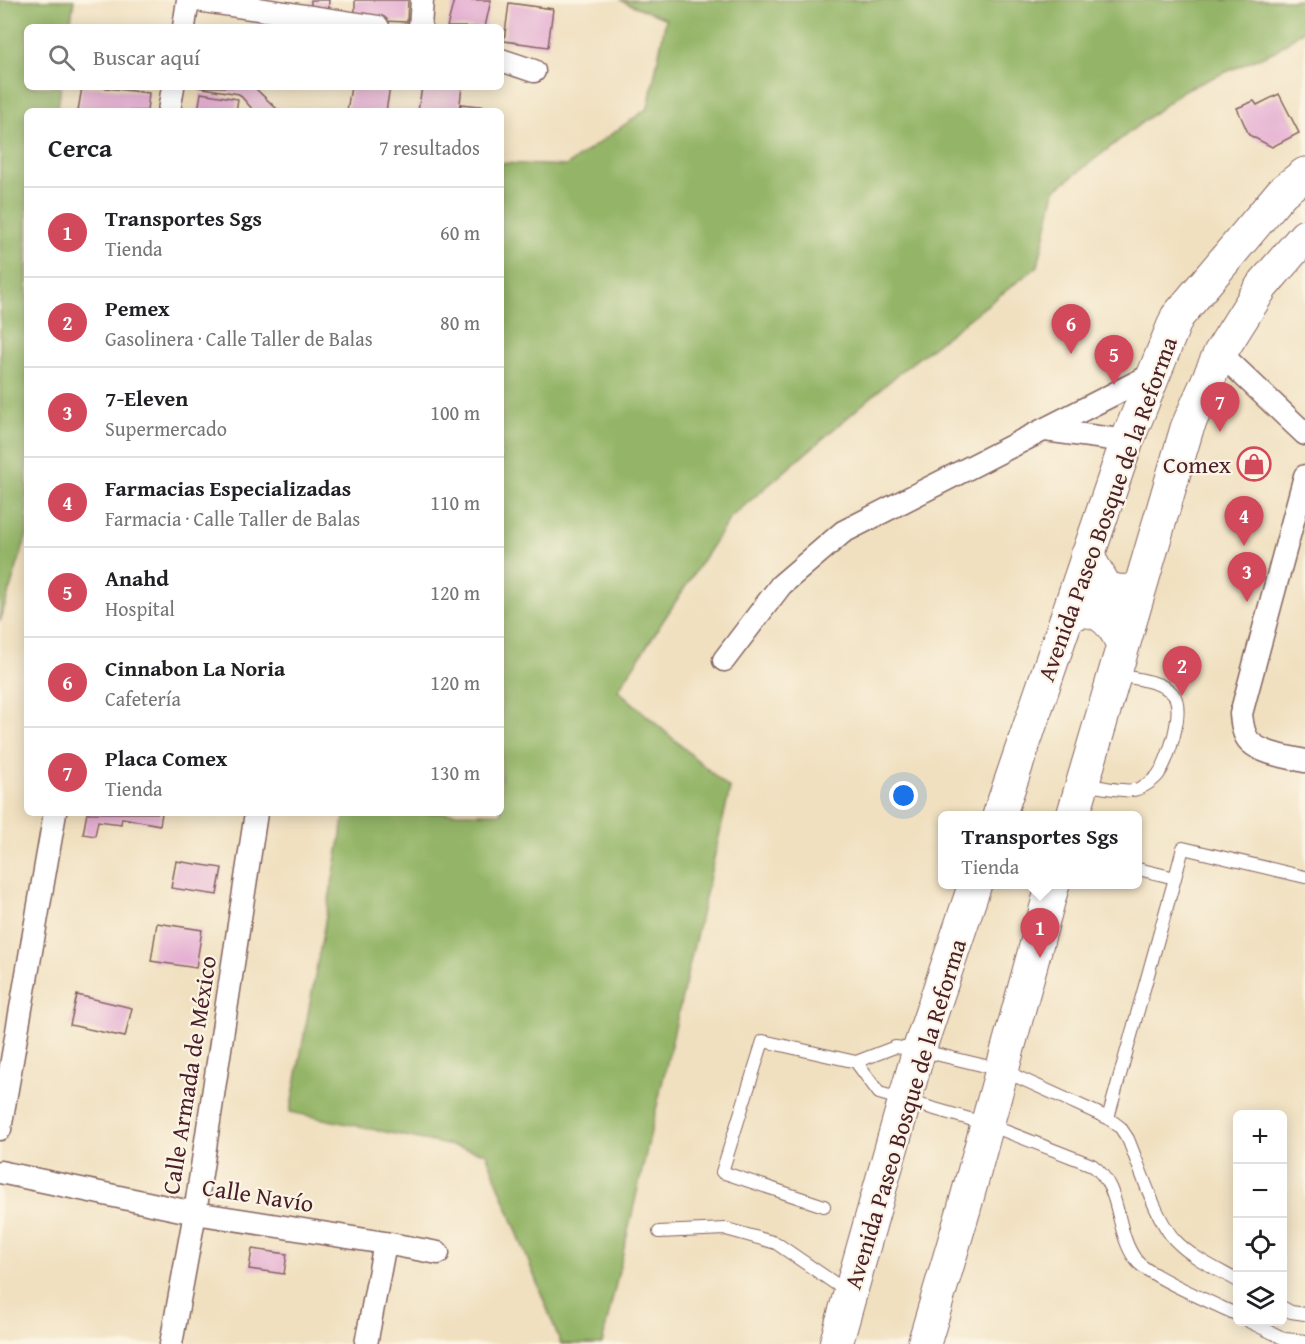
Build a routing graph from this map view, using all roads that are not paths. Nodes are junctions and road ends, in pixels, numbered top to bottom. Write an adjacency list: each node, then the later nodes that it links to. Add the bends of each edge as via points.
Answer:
1 (188, 0): 4 (street)
2 (197, 0): 5 (street)
3 (423, 0): 6 (street)
4 (184, 24)
5 (358, 24)
6 (420, 24)
7 (504, 61): 8 (street)
8 (534, 71)
9 (174, 90): 10 (street)
10 (170, 108)
11 (1305, 174): 14 (main road, Avenida Paseo Bosque de la Reforma, via 1282,192 1178,317)
12 (1305, 236): 13 (main road, Avenida Paseo Bosque de la Reforma, via 1262,286)
13 (1220, 353): 16 (street); 20 (main road, Avenida Paseo Bosque de la Reforma, via 1188,428)
14 (1155, 373): 15 (street); 17 (main road, Avenida Paseo Bosque de la Reforma)
15 (1045, 430): 17 (street); 23 (street, via 843,532 781,585)
16 (1305, 434)
17 (1127, 441): 19 (main road, Avenida Paseo Bosque de la Reforma)
18 (1305, 476): 25 (street, via 1241,714 1249,741 1261,749)
19 (1087, 556): 20 (main road, via 1106,588); 21 (main road, Avenida Paseo Bosque de la Reforma)
20 (1138, 592): 22 (main road, Avenida Paseo Bosque de la Reforma)
21 (1067, 617): 22 (main road, via 1078,610 1103,616 1116,628); 27 (main road, Avenida Paseo Bosque de la Reforma)
22 (1122, 643): 24 (main road, Avenida Paseo Bosque de la Reforma)
23 (724, 660)
24 (1116, 675): 26 (main road, Avenida Paseo Bosque de la Reforma); 26 (lane, via 1150,680 1173,694 1179,708 1166,758 1156,777 1134,790)
25 (1305, 761)
26 (1082, 784): 28 (main road, Avenida Paseo Bosque de la Reforma)
27 (1001, 811)
28 (1074, 811)
29 (54, 816): 42 (street)
30 (256, 816): 45 (street, Calle Armada de México)
31 (1142, 870): 33 (lane)
32 (1305, 877): 33 (lane, via 1183,848)
33 (1175, 879): 40 (lane)
34 (974, 889): 36 (main road, Avenida Paseo Bosque de la Reforma)
35 (1052, 889): 38 (main road)
36 (919, 1050): 37 (lane, via 895,1047); 38 (lane); 39 (main road, Avenida Paseo Bosque de la Reforma)
37 (856, 1062): 39 (lane, via 879,1093); 44 (lane, via 763,1041 722,1172)
38 (1002, 1070): 40 (lane); 41 (main road)
39 (904, 1101): 41 (lane); 50 (main road, Avenida Paseo Bosque de la Reforma)
40 (1108, 1118): 49 (lane, via 1128,1139 1173,1239)
41 (987, 1124): 52 (lane, via 1102,1173 1136,1262); 59 (main road)
42 (0, 1129)
43 (0, 1172): 45 (street, Calle Navío)
44 (824, 1206)
45 (195, 1213): 47 (street, Calle Navío); 56 (street, Calle Armada de México)
46 (659, 1232): 50 (lane, via 726,1229 776,1243)
47 (385, 1243): 48 (street, Calle Navío); 57 (street)
48 (438, 1253)
49 (1233, 1278)
50 (850, 1294): 58 (main road, Avenida Paseo Bosque de la Reforma)
51 (1287, 1310): 53 (lane)
52 (1233, 1314)
53 (1305, 1314)
54 (1258, 1326): 55 (lane, via 1285,1339)
55 (1305, 1341)
56 (171, 1344)
57 (366, 1344)
58 (836, 1344)
59 (924, 1344)

